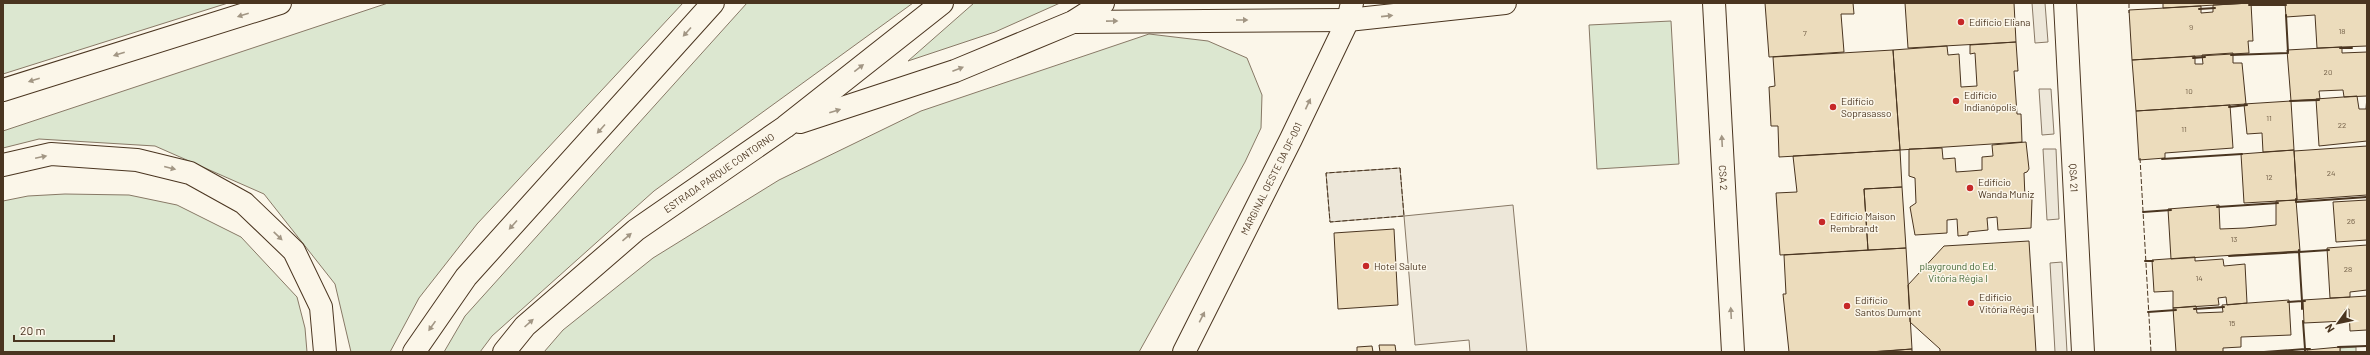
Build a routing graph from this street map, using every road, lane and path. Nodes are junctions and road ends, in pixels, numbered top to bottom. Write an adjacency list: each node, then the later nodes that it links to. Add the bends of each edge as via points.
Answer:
1 (280, 3): 10 (main road, one-way to 10)
2 (713, 3): 14 (main road, one-way to 14, via 466,277)
3 (942, 3): 11 (main road, ESTRADA PARQUE CONTORNO, one-way to 3)
4 (1104, 3): 9 (main road)
5 (1506, 3): 8 (main road, one-way to 5)
6 (1714, 3): 17 (main road, CSA 2, one-way to 6)
7 (2065, 3): 18 (main road, QSA 21)
8 (1350, 11): 9 (main road, one-way to 8); 16 (main road, MARGINAL OESTE DA DF-001, one-way to 8, via 1291,139)
9 (1073, 22): 11 (main road, one-way to 9, via 955,71)
10 (3, 90)
11 (785, 127): 15 (main road, ESTRADA PARQUE CONTORNO, one-way to 11, via 525,326 636,230)
12 (3, 165): 13 (main road, one-way to 13, via 51,154 137,160 190,173 244,203 294,251 322,307)
13 (325, 352)
14 (414, 352)
15 (504, 352)
16 (1184, 352)
17 (1733, 352)
18 (2083, 352)

